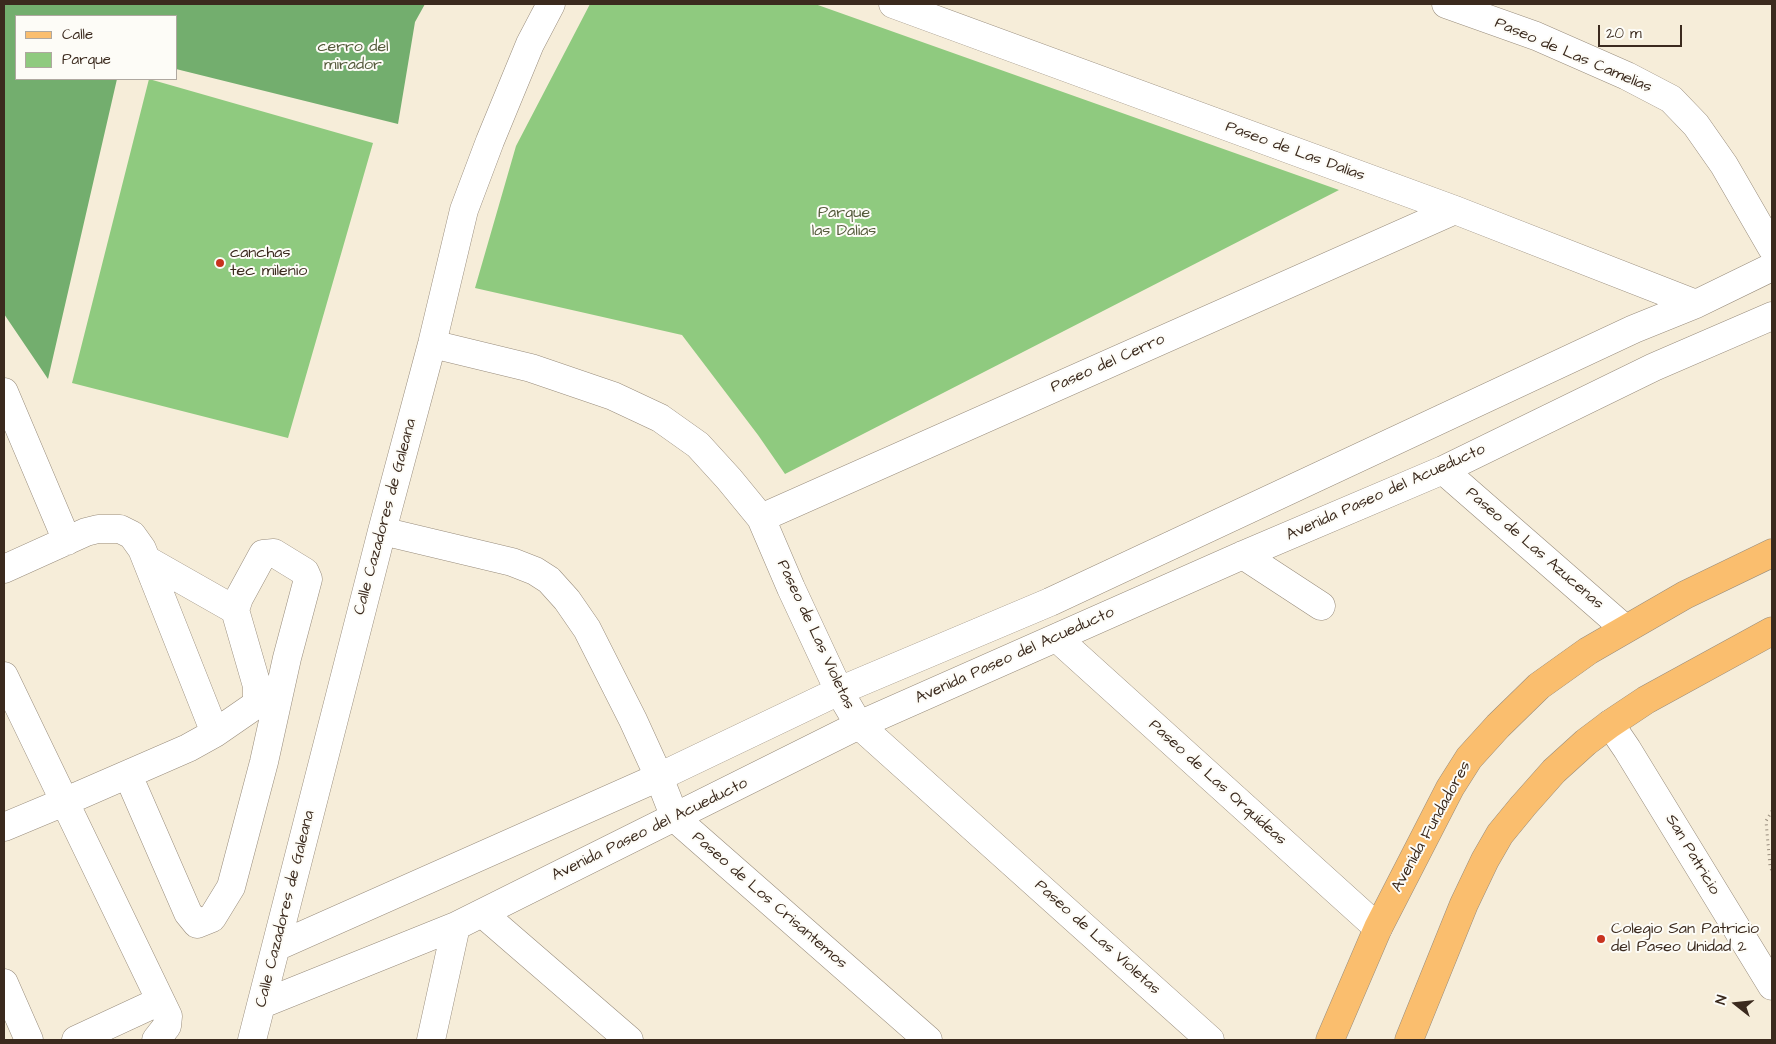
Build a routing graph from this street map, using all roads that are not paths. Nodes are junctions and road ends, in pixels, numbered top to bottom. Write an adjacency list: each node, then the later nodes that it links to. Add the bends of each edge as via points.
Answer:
1 (551, 4): 10 (street, Calle Cazadores de Galeana, via 519,70 464,210)
2 (893, 4): 4 (street, Paseo de Las Dalias)
3 (1446, 4): 5 (street, Paseo de Las Camelias, via 1536,36 1671,99 1696,125 1724,166)
4 (1455, 210): 7 (street, Paseo de Las Dalias); 14 (street, Paseo del Cerro)
5 (1772, 248)
6 (1772, 267): 7 (street)
7 (1696, 304): 9 (street)
8 (1772, 316): 11 (street, Avenida Paseo del Acueducto)
9 (1634, 329): 11 (street); 27 (street, via 1050,602)
10 (432, 344): 14 (street, Paseo de Las Violetas, via 531,368 613,396 660,418 698,445); 15 (street, Calle Cazadores de Galeana)
11 (1654, 367): 13 (street, Avenida Paseo del Acueducto)
12 (4, 392): 16 (street)
13 (1443, 470): 18 (street, Avenida Paseo del Acueducto); 23 (street, Paseo de Las Azucenas)
14 (761, 518): 27 (street, Paseo de Las Violetas)
15 (382, 531): 33 (street, Paseo de Los Crisantemos, via 512,562 549,580 587,629); 40 (street, Calle Cazadores de Galeana)
16 (67, 541): 19 (street, via 98,529 120,529 132,535); 20 (street)
17 (1772, 553): 23 (main road, Avenida Fundadores)
18 (1243, 555): 21 (street); 25 (street, Avenida Paseo del Acueducto)
19 (147, 560): 22 (street); 31 (street)
20 (4, 570)
21 (1321, 606)
22 (235, 610): 28 (street); 28 (street, via 263,554 274,553 305,572 308,580 287,658)
23 (1624, 628): 39 (main road, Avenida Fundadores, via 1539,686 1469,758 1450,788)
24 (1772, 631): 29 (main road, via 1646,700)
25 (1057, 638): 30 (street, Avenida Paseo del Acueducto); 39 (street, Paseo de Las Orquídeas)
26 (4, 676): 34 (street)
27 (838, 691): 30 (street, Paseo de Las Violetas); 33 (street)
28 (266, 707): 31 (street); 32 (street, via 264,762 231,887 212,918 197,924 188,913)
29 (1610, 724): 42 (street, San Patricio); 54 (main road, via 1554,771 1500,834 1464,904)
30 (859, 725): 35 (street, Avenida Paseo del Acueducto); 52 (street, Paseo de Las Violetas)
31 (215, 733): 32 (street)
32 (128, 775): 34 (street)
33 (659, 777): 35 (street, Paseo de Los Crisantemos); 40 (street)
34 (64, 802): 36 (street); 44 (street)
35 (675, 818): 37 (street, Avenida Paseo del Acueducto); 51 (street, Paseo de Los Crisantemos)
36 (4, 827)
37 (482, 913): 38 (street, Avenida Paseo del Acueducto); 50 (street)
38 (456, 926): 43 (street, Avenida Paseo del Acueducto); 49 (street)
39 (1378, 928): 53 (main road, Avenida Fundadores)
40 (276, 947): 43 (street, Calle Cazadores de Galeana)
41 (4, 984): 45 (street)
42 (1772, 986)
43 (262, 1004): 48 (street, Calle Cazadores de Galeana)
44 (164, 1009): 46 (street); 47 (street, via 167,1026)
45 (30, 1040)
46 (76, 1040)
47 (156, 1040)
48 (252, 1040)
49 (431, 1040)
50 (629, 1040)
51 (928, 1040)
52 (1210, 1040)
53 (1330, 1040)
54 (1409, 1040)

